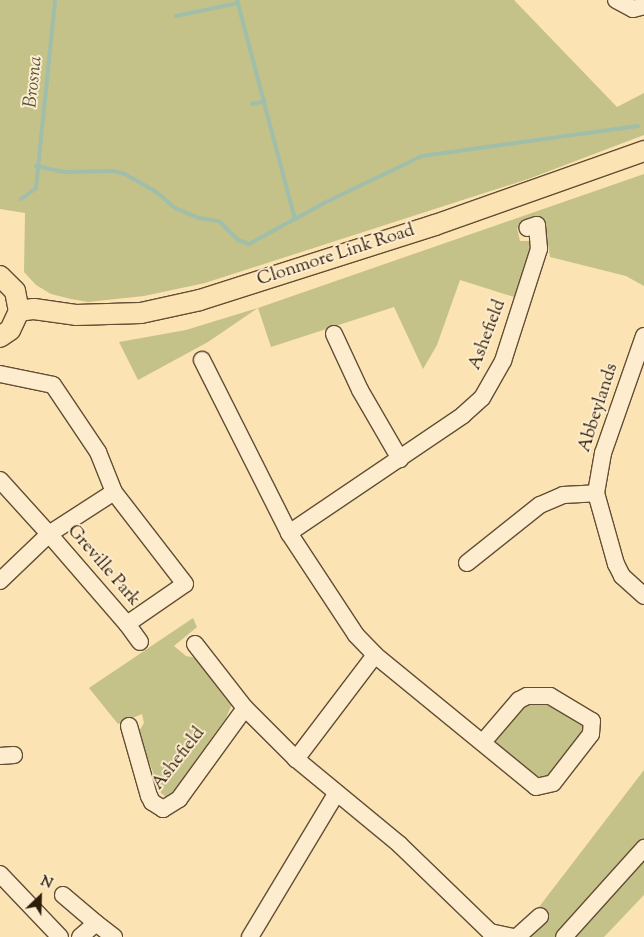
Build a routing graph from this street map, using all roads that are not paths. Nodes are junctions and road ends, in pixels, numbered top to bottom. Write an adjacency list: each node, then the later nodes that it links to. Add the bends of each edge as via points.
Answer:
1 (616, 0): 2 (street, via 633,9)
2 (644, 6)
3 (644, 151): 6 (main road, Clonmore Link Road, via 444,222 200,300 141,313 76,316 34,309)
4 (527, 228): 12 (street, Ashefield, via 537,225 540,249 495,379 482,398 464,415)
5 (0, 276): 6 (main road, via 15,291)
6 (19, 311): 9 (main road, via 10,330)
7 (334, 334): 12 (street, via 360,390)
8 (644, 336): 15 (street, Abbeylands, via 603,453)
9 (0, 337)
10 (202, 360): 16 (street)
11 (0, 374): 14 (street, Greville Park, via 53,385 98,452)
12 (400, 459): 16 (street, Ashefield)
13 (0, 480): 17 (street, Greville Park)
14 (114, 492): 17 (street, Greville Park); 21 (street, Greville Park, via 185,584)
15 (596, 493): 18 (street, via 563,495 540,504); 20 (street, Abbeylands, via 619,570)
16 (289, 533): 24 (street, via 356,635)
17 (49, 534): 19 (street, Greville Park); 21 (street, Greville Park)
18 (467, 563)
19 (0, 581)
20 (644, 596)
21 (127, 624): 22 (street, Greville Park)
22 (140, 642)
23 (195, 644): 25 (street)
24 (375, 655): 27 (street); 28 (street)
25 (245, 708): 26 (street, Ashefield, via 179,799 163,809 149,796); 28 (street)
26 (129, 726)
27 (483, 742): 27 (street, via 518,700 526,696 550,696 592,721 591,734 553,784 542,788 531,784)
28 (296, 759): 29 (street)
29 (336, 794): 38 (street); 39 (street, via 398,844 490,932)
30 (644, 848): 40 (street)
31 (0, 874): 35 (street)
32 (63, 895): 34 (street)
33 (540, 916): 39 (street)
34 (96, 923): 36 (street); 37 (street)
35 (60, 937)
36 (80, 937)
37 (114, 937)
38 (250, 937)
39 (515, 937)
40 (564, 937)

